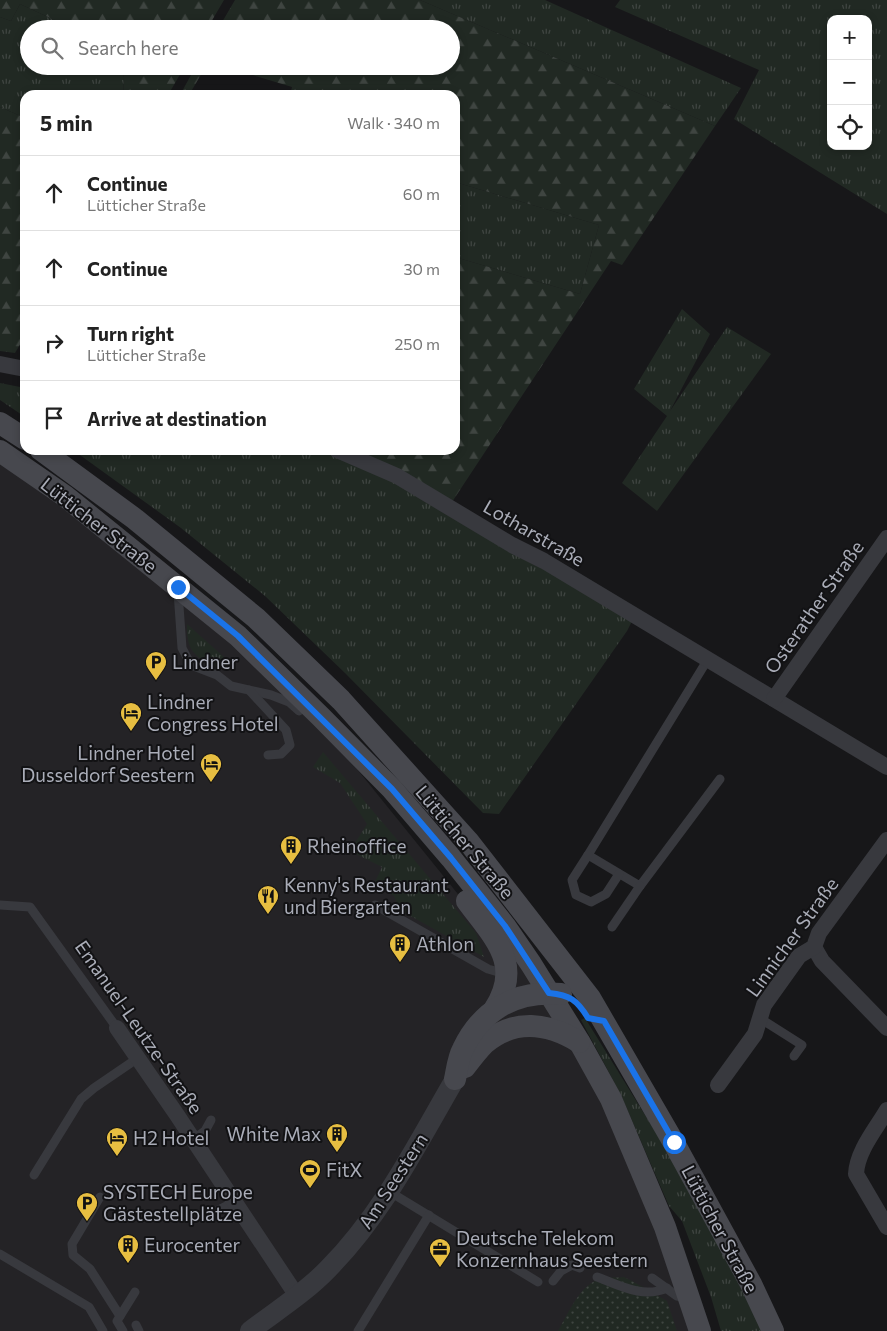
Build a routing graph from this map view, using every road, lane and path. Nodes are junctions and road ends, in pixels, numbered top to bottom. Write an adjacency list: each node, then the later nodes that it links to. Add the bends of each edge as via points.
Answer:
1 (0, 364): 2 (street)
2 (20, 368)
3 (0, 423): 4 (main road)
4 (20, 436)
5 (0, 451): 9 (main road, Lütticher Straße, via 65,496)
6 (47, 455): 30 (main road, Lütticher Straße, via 135,519 256,618 341,700 468,841 553,949)
7 (348, 455): 10 (street, Lotharstraße, via 397,476)
8 (887, 538): 12 (street, Osterather Straße)
9 (178, 587): 11 (lane, via 182,648 191,665 217,675 231,686); 13 (main road, Lütticher Straße, via 238,636)
10 (708, 659): 12 (street, Lotharstraße); 19 (lane)
11 (249, 690): 13 (lane, via 289,702 306,717); 15 (lane, via 286,730 290,745 281,754)
12 (774, 699): 16 (street, Lotharstraße)
13 (321, 717): 14 (main road, Lütticher Straße)
14 (359, 754): 26 (main road, via 370,783 441,867 493,936 504,957); 27 (main road, Lütticher Straße, via 493,910)
15 (268, 756)
16 (887, 767)
17 (720, 779): 21 (lane)
18 (887, 840): 25 (street, Linnicher Straße, via 819,933)
19 (588, 855): 20 (lane); 20 (lane, via 572,880 576,895 591,902 606,894)
20 (619, 874): 21 (lane)
21 (640, 886): 24 (lane)
22 (375, 905): 26 (lane, via 488,969)
23 (0, 906): 31 (lane, Emanuel-Leutze-Straße, via 30,907)
24 (612, 927)
25 (814, 947): 29 (street, Linnicher Straße, via 799,956 764,1006); 32 (street, via 822,962)
26 (507, 974): 28 (main road, via 503,995)
27 (549, 993): 28 (main road, via 526,995); 30 (main road, via 572,998 588,1018); 33 (main road, Lütticher Straße)
28 (494, 1010): 36 (main road, via 480,1022 461,1051)
29 (760, 1019): 34 (lane, via 802,1045); 37 (street, Linnicher Straße, via 755,1034)
30 (604, 1021): 64 (main road, Lütticher Straße, via 674,1142)
31 (117, 1028): 35 (street, Emanuel-Leutze-Straße)
32 (887, 1028)
33 (580, 1043): 36 (main road, via 551,1028 518,1027 498,1034 484,1044); 57 (main road, Lütticher Straße, via 611,1099 638,1162 665,1227)
34 (794, 1056)
35 (138, 1058): 40 (street, Emanuel-Leutze-Straße); 41 (lane, via 81,1099)
36 (455, 1079): 42 (street, Am Seestern)
37 (718, 1085)
38 (887, 1110): 47 (street, via 860,1156 856,1174)
39 (211, 1120): 40 (lane, via 205,1131)
40 (194, 1139): 44 (street, Emanuel-Leutze-Straße)
41 (34, 1175)
42 (390, 1192): 45 (lane); 56 (street, Am Seestern, via 363,1230 328,1269)
43 (100, 1197): 58 (lane, via 72,1244 73,1255 90,1269)
44 (234, 1202): 46 (lane); 56 (street, Emanuel-Leutze-Straße)
45 (429, 1215): 53 (lane); 62 (lane)
46 (203, 1218)
47 (887, 1227)
48 (0, 1254): 59 (lane, via 90,1307)
49 (580, 1268): 52 (lane, via 572,1265)
50 (597, 1277): 54 (lane, via 634,1292 657,1293)
51 (652, 1278): 54 (lane)
52 (553, 1281)
53 (538, 1282)
54 (666, 1288): 57 (lane)
55 (135, 1292): 58 (lane)
56 (297, 1296): 61 (street, Am Seestern)
57 (689, 1299): 63 (main road, Lütticher Straße)
58 (120, 1316): 60 (lane, via 117,1321)
59 (103, 1331)
60 (123, 1331)
61 (250, 1331)
62 (358, 1331)
63 (700, 1331)
64 (773, 1331)

